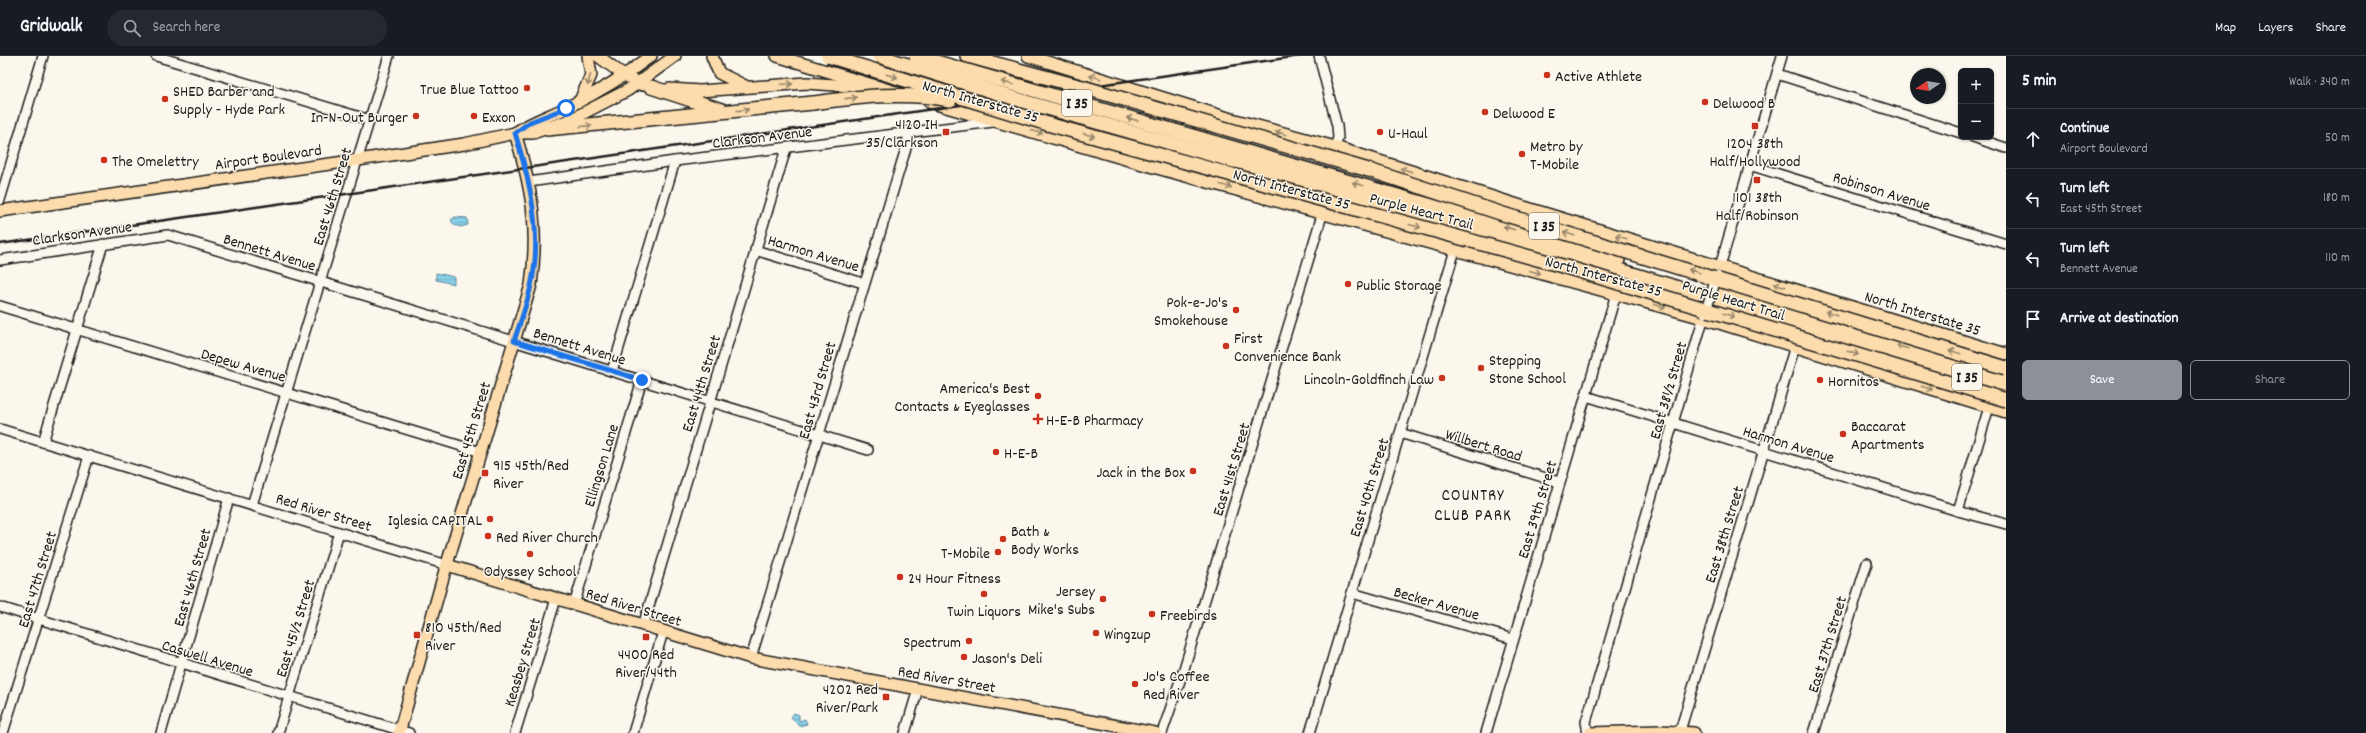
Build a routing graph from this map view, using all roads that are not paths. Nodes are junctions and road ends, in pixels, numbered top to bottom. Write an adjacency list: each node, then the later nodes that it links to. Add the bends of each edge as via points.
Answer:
1 (43, 56): 51 (street)
2 (156, 56): 30 (street)
3 (389, 56): 30 (street, East 46th Street)
4 (588, 56): 26 (main road, one-way to 26, via 591,75)
5 (598, 56): 19 (main road)
6 (651, 56): 19 (main road, Airport Boulevard)
7 (675, 56): 20 (main road, Airport Boulevard)
8 (712, 56): 21 (main road, via 719,73)
9 (777, 56): 24 (main road, North Interstate 35)
10 (828, 56): 32 (highway, Purple Heart Trail / I 35, one-way to 32, bridge)
11 (879, 56): 41 (highway, Purple Heart Trail / I 35, bridge, via 1026,102)
12 (916, 56): 41 (highway, Purple Heart Trail / I 35, one-way to 12, bridge)
13 (967, 56): 23 (highway, Purple Heart Trail / I 35)
14 (1000, 56): 23 (highway)
15 (1028, 56): 25 (main road, North Interstate 35, one-way to 15)
16 (1319, 56): 39 (street, via 1338,126)
17 (1782, 56): 18 (street, East 38½ Street)
18 (1777, 74): 35 (street); 45 (street, East 38½ Street)
19 (625, 76): 20 (main road); 26 (main road, Airport Boulevard)
20 (637, 83): 22 (main road); 33 (main road, Airport Boulevard, via 570,120)
21 (745, 86): 22 (main road, via 700,91); 24 (main road, one-way to 24, via 824,83)
22 (651, 87): 28 (highway)
23 (1082, 87): 72 (highway, Purple Heart Trail / I 35, one-way to 23, bridge, via 1503,214 1372,171)
24 (886, 90): 31 (main road, North Interstate 35)
25 (1144, 92): 27 (main road, North Interstate 35); 42 (main road, via 1154,103 1156,113 1146,148)
26 (579, 102): 36 (main road, Airport Boulevard, via 530,122)
27 (1186, 105): 29 (main road, North Interstate 35); 46 (street, via 1175,111); 48 (street, via 1191,115)
28 (727, 112): 32 (highway, one-way to 32, bridge, via 877,96 920,95 952,100); 33 (highway, one-way to 28)
29 (1228, 118): 39 (main road, North Interstate 35, one-way to 29); 50 (main road, via 1211,118 1203,123 1191,163)
30 (370, 120): 43 (street, East 46th Street)
31 (1000, 121): 34 (street, Clarkson Avenue); 42 (main road, North Interstate 35, one-way to 42)
32 (1051, 125): 79 (highway, Purple Heart Trail / I 35, one-way to 79, bridge, via 1559,264)
33 (547, 129): 36 (main road, Airport Boulevard, via 533,134)
34 (909, 131): 38 (street, Clarkson Avenue); 63 (street, East 43rd Street, via 907,145)
35 (1958, 132)
36 (515, 133): 43 (main road, Airport Boulevard, via 464,144); 49 (main road, East 45th Street)
37 (1982, 140): 40 (street)
38 (786, 148): 44 (street, Clarkson Avenue); 58 (street, East 44th Street)
39 (1335, 148): 61 (main road, North Interstate 35, one-way to 39)
40 (2006, 148)
41 (1236, 155): 47 (highway, Purple Heart Trail / I 35); 74 (highway, Purple Heart Trail / I 35, one-way to 41, via 1611,258)
42 (1125, 159): 46 (main road, North Interstate 35)
43 (358, 160): 52 (main road, Airport Boulevard); 62 (street, East 46th Street)
44 (675, 161): 49 (street, Clarkson Avenue); 73 (street)
45 (1749, 165): 57 (street, Robinson Avenue); 61 (street, East 38½ Street)
46 (1158, 168): 48 (main road, North Interstate 35)
47 (1260, 170): 55 (highway, via 1320,193); 71 (highway, Purple Heart Trail / I 35, via 1311,182 1623,271)
48 (1175, 172): 50 (main road, North Interstate 35)
49 (529, 182): 68 (main road, East 45th Street, via 534,210 535,259 531,285)
50 (1210, 182): 53 (main road, North Interstate 35, one-way to 53)
51 (0, 200)
52 (0, 212)
53 (1323, 212): 55 (main road, North Interstate 35); 122 (street, East 41st Street, via 1204,605)
54 (168, 235): 56 (street, Clarkson Avenue); 62 (street, Bennett Avenue)
55 (1403, 235): 59 (main road, North Interstate 35)
56 (103, 244): 60 (street, Clarkson Avenue); 67 (street)
57 (2006, 244)
58 (755, 250): 63 (street, Harmon Avenue); 80 (street, East 44th Street)
59 (1455, 250): 64 (main road, North Interstate 35, one-way to 64); 86 (street, East 40th Street)
60 (0, 260)
61 (1719, 271): 66 (street, East 38½ Street, bridge); 70 (main road, North Interstate 35, one-way to 61)
62 (321, 282): 68 (street, Bennett Avenue); 77 (street, East 46th Street)
63 (863, 283): 87 (street, East 43rd Street)
64 (1616, 294): 66 (main road, North Interstate 35, one-way to 66); 78 (street, East 39th Street)
65 (0, 306): 67 (street, Depew Avenue)
66 (1704, 316): 69 (main road, North Interstate 35); 84 (street, East 38½ Street)
67 (78, 331): 77 (street, Depew Avenue); 88 (street)
68 (514, 341): 73 (street, Bennett Avenue); 91 (main road, East 45th Street)
69 (1795, 346): 82 (main road, North Interstate 35, one-way to 82); 90 (street, East 38th Street)
70 (2005, 352)
71 (1927, 365): 76 (highway, Purple Heart Trail / I 35); 81 (highway)
72 (2006, 368)
73 (612, 371): 75 (street, Bennett Avenue)
74 (2006, 379)
75 (642, 380): 80 (street, Bennett Avenue); 103 (street, Ellingson Lane)
76 (2006, 389)
77 (287, 393): 91 (street, Depew Avenue); 95 (street, East 46th Street)
78 (1586, 396): 84 (street, Harmon Avenue); 93 (street, East 39th Street)
79 (2006, 400)
80 (710, 401): 87 (street, Bennett Avenue); 106 (street, East 44th Street)
81 (2006, 405)
82 (1989, 407): 83 (main road, North Interstate 35); 96 (street)
83 (2006, 412)
84 (1674, 423): 90 (street, Harmon Avenue); 125 (street, East 38½ Street, via 1586,722)
85 (0, 429): 88 (street, Red River Street)
86 (1400, 433): 93 (street, Willbert Road); 101 (street, East 40th Street)
87 (819, 436): 89 (street, Bennett Avenue); 109 (street, East 43rd Street)
88 (43, 442): 92 (street, Red River Street)
89 (868, 450)
90 (1764, 450): 96 (street, Harmon Avenue); 113 (street, East 38th Street)
91 (480, 452): 100 (main road, East 45th Street)
92 (89, 456): 94 (street, Red River Street); 105 (street, East 47th Street)
93 (1559, 482): 108 (street, East 39th Street)
94 (229, 498): 95 (street, Red River Street); 110 (street, East 46th Street)
95 (252, 506): 98 (street, Red River Street)
96 (1958, 512): 97 (street, Harmon Avenue)
97 (2006, 524)
98 (339, 532): 100 (street, Red River Street); 112 (street, East 45½ Street)
99 (1867, 563): 127 (street, East 37th Street)
100 (447, 565): 102 (main road, Red River Street); 114 (main road, East 45th Street)
101 (1352, 593): 108 (street, Becker Avenue); 123 (street, East 40th Street)
102 (556, 599): 103 (main road, Red River Street); 118 (street, Keasbey Street)
103 (574, 605): 106 (main road, Red River Street)
104 (0, 607): 105 (street, Caswell Avenue)
105 (40, 620): 110 (street, Caswell Avenue); 115 (street, East 47th Street)
106 (642, 626): 107 (main road, Red River Street)
107 (663, 632): 109 (main road, Red River Street); 119 (street)
108 (1513, 639): 124 (street, East 39th Street)
109 (751, 658): 111 (main road, Red River Street)
110 (182, 665): 112 (street, Caswell Avenue); 116 (street, East 46th Street)
111 (918, 689): 120 (street); 121 (main road, Red River Street)
112 (289, 697): 114 (street, Caswell Avenue); 117 (street, East 45½ Street)
113 (1680, 731): 125 (main road); 126 (main road)
114 (402, 732)
115 (3, 733)
116 (161, 733)
117 (278, 733)
118 (515, 733)
119 (633, 733)
120 (905, 733)
121 (1155, 733)
122 (1162, 733)
123 (1310, 733)
124 (1486, 733)
125 (1589, 733)
126 (1694, 733)
127 (1814, 733)

